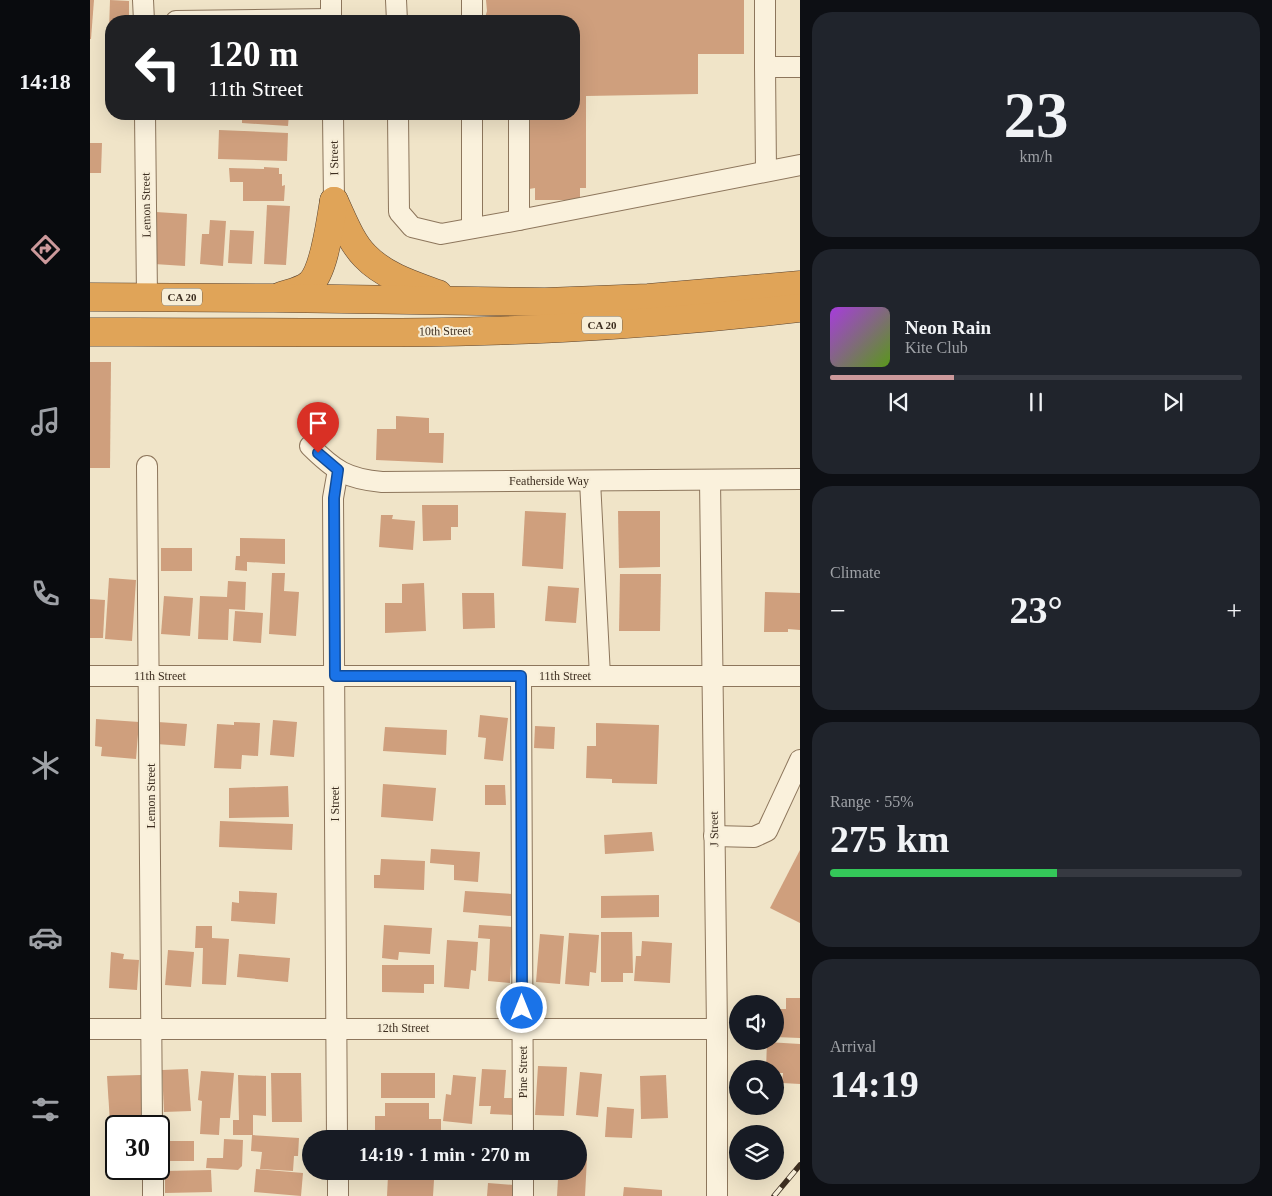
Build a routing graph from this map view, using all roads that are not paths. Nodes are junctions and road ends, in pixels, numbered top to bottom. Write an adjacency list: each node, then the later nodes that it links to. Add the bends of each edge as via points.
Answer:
1 (144, 0): 6 (street)
2 (396, 0): 8 (street)
3 (472, 0): 9 (street)
4 (765, 0): 10 (street)
5 (331, 13): 7 (street)
6 (144, 15)
7 (292, 15)
8 (397, 15)
9 (472, 15)
10 (765, 67): 11 (street); 18 (street)
11 (800, 67)
12 (145, 120): 24 (street, Lemon Street)
13 (333, 120): 19 (street, I Street)
14 (398, 120): 21 (street, via 399,212 412,227 441,234)
15 (472, 120): 21 (street)
16 (519, 120): 20 (street)
17 (800, 165): 18 (street)
18 (766, 171): 20 (street)
19 (334, 201): 25 (highway, via 322,259 310,284); 26 (highway, via 365,257 410,284)
20 (520, 220): 21 (street)
21 (472, 228)
22 (800, 285): 26 (highway, CA 20, via 639,299)
23 (90, 297): 24 (highway, CA 20)
24 (147, 297): 25 (highway, CA 20)
25 (274, 298): 26 (highway, CA 20)
26 (458, 301)
27 (800, 308): 28 (highway, 10th Street / CA 20, via 563,328 404,332)
28 (90, 332)
29 (310, 446): 31 (street, Featherside Way)
30 (147, 466): 36 (street, Lemon Street)
31 (338, 470): 34 (street, Featherside Way, via 364,480 382,482); 37 (street, I Street, via 334,498)
32 (800, 479): 33 (street, Featherside Way)
33 (710, 480): 34 (street, Featherside Way); 40 (street, J Street)
34 (590, 481): 39 (street)
35 (90, 676): 36 (street, 11th Street)
36 (150, 676): 37 (street, 11th Street); 48 (street, Lemon Street)
37 (335, 676): 38 (street, 11th Street); 44 (street, I Street)
38 (521, 676): 39 (street, 11th Street); 45 (street, Pine Street)
39 (600, 676): 40 (street, 11th Street)
40 (712, 676): 41 (street, 11th Street); 43 (street, J Street)
41 (800, 676)
42 (800, 760): 43 (street, via 767,831 754,837)
43 (714, 836): 46 (street, J Street)
44 (336, 1028): 45 (street, 12th Street); 48 (street, 12th Street); 50 (street, I Street)
45 (522, 1028): 46 (street, 12th Street); 51 (street, Pine Street)
46 (717, 1028): 55 (street, J Street)
47 (90, 1029): 48 (street, 12th Street)
48 (152, 1029): 49 (street, Lemon Street)
49 (152, 1115)
50 (337, 1130)
51 (523, 1130)
52 (153, 1180): 56 (street)
53 (338, 1180): 57 (street)
54 (523, 1180): 58 (street)
55 (716, 1187): 59 (street)
56 (153, 1196)
57 (338, 1196)
58 (524, 1196)
59 (703, 1196)

